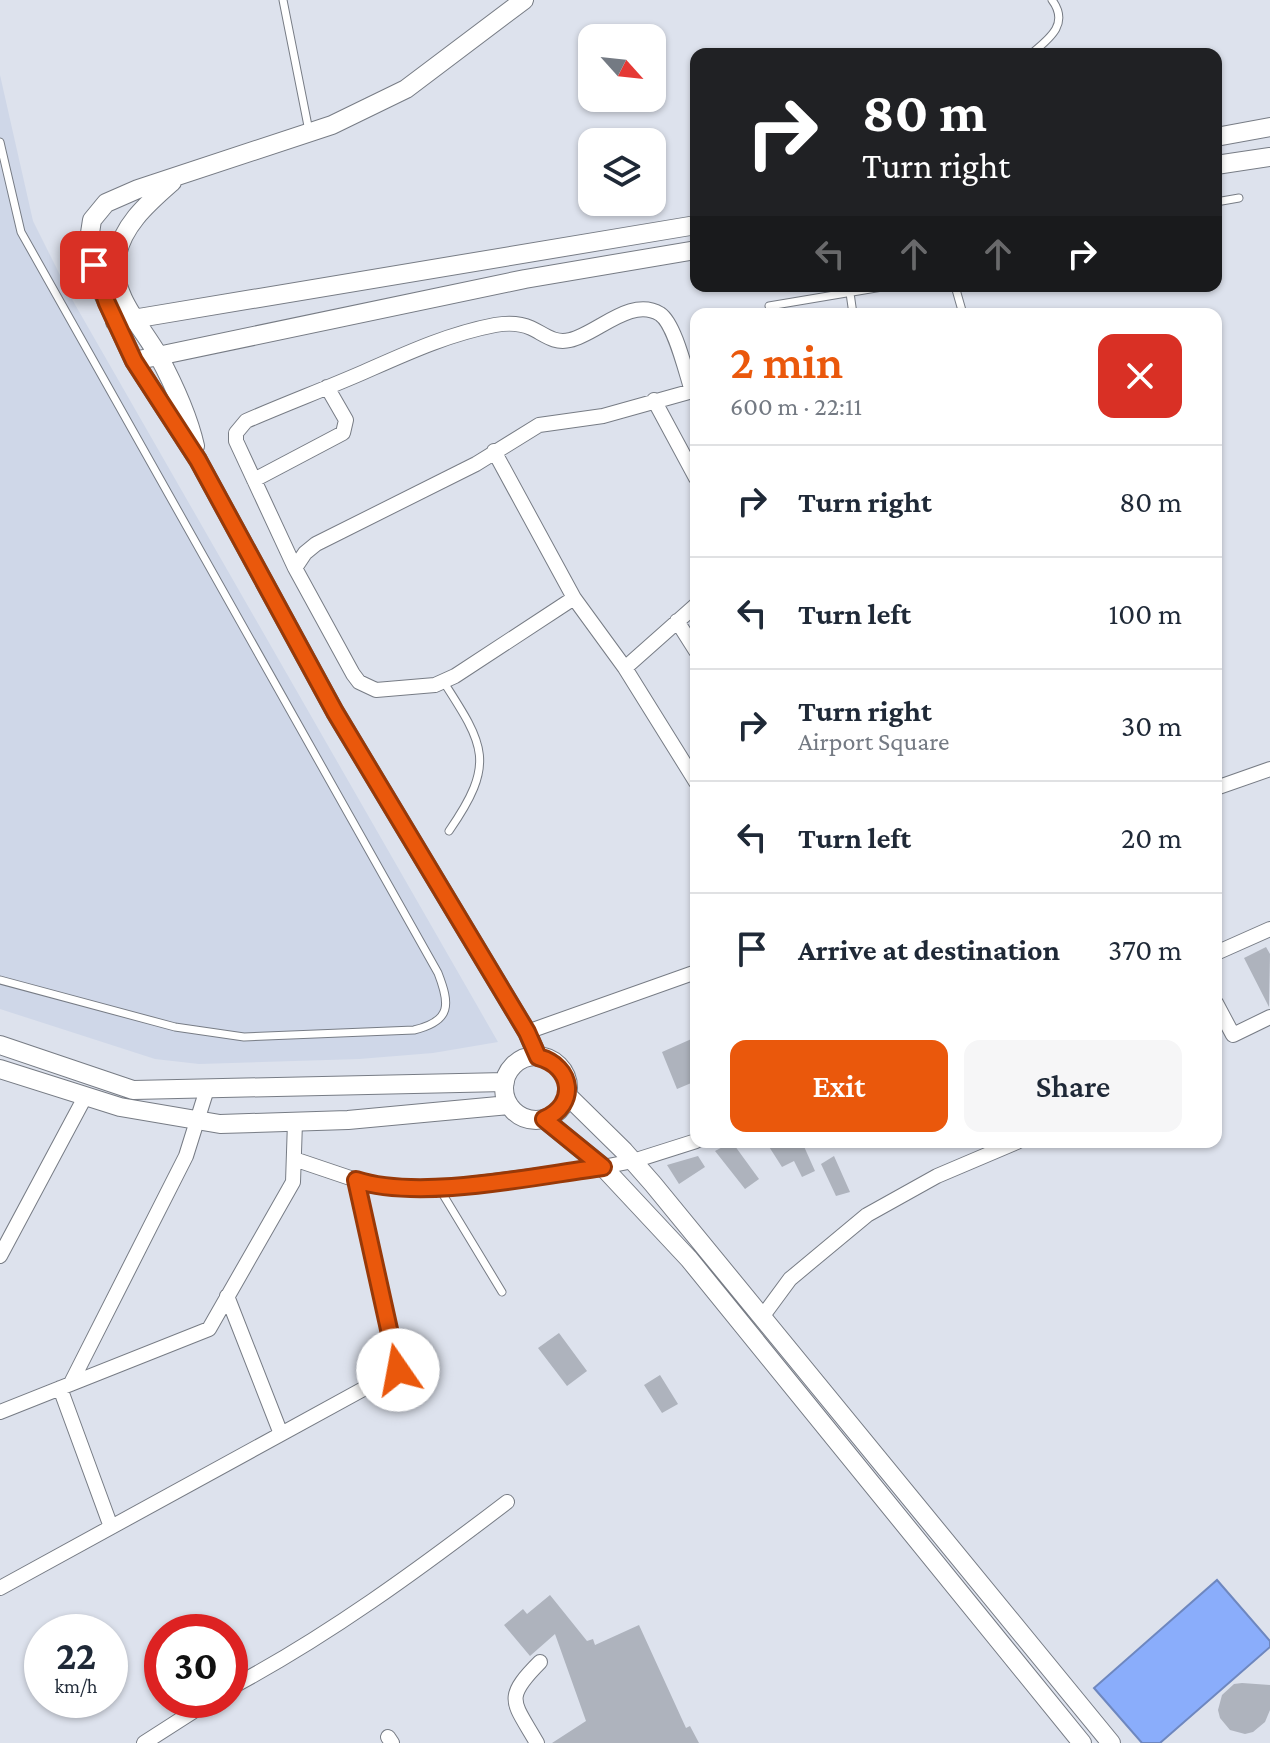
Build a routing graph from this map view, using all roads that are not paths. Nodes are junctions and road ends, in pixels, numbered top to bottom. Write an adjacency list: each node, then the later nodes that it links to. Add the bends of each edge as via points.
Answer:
1 (283, 0): 6 (lane)
2 (524, 0): 6 (street, via 406,89)
3 (1052, 0): 4 (lane, via 1060,23)
4 (1038, 48)
5 (1270, 127): 7 (street)
6 (309, 133): 11 (street)
7 (1222, 136)
8 (0, 142): 44 (lane, via 21,232 447,996 441,1018 414,1030 244,1037 175,1027)
9 (1270, 157): 10 (street)
10 (1222, 164)
11 (180, 175): 18 (street, via 145,205 121,244 116,278); 19 (street, via 106,203 92,220 88,246)
12 (1239, 198): 13 (lane)
13 (1222, 201)
14 (690, 226): 18 (street)
15 (690, 251): 20 (street, via 525,279)
16 (835, 292): 17 (lane)
17 (769, 306)
18 (135, 318): 19 (street); 20 (street)
19 (115, 322): 21 (street)
20 (158, 356): 21 (street); 27 (street, via 192,431)
21 (134, 361): 27 (street)
22 (690, 379): 23 (street, via 664,317 646,310 632,311 571,340 547,338 516,324 497,325 429,342)
23 (327, 387): 29 (street, via 346,420 343,433); 29 (street, via 240,426 236,441)
24 (690, 391): 25 (street)
25 (654, 400): 26 (street, via 603,416 539,425); 28 (street)
26 (494, 451): 30 (street, via 316,544); 31 (street)
27 (198, 460): 47 (street, via 335,712)
28 (690, 467)
29 (254, 480): 30 (street)
30 (295, 568): 36 (street, via 359,682 376,690)
31 (574, 598): 35 (street); 36 (street)
32 (690, 610): 33 (street)
33 (677, 621): 34 (street); 35 (street)
34 (690, 642)
35 (625, 668): 38 (street)
36 (443, 681): 40 (lane, via 469,722 481,754 467,806)
37 (1270, 769): 39 (street)
38 (690, 772)
39 (1222, 786)
40 (449, 831)
41 (1270, 929): 42 (street)
42 (1222, 950)
43 (690, 974): 47 (street)
44 (0, 980)
45 (1222, 1014): 46 (street, via 1233,1035)
46 (1270, 1017)
47 (527, 1032): 49 (street)
48 (0, 1045): 52 (street, via 133,1090)
49 (538, 1057): 51 (street, via 513,1066); 53 (street, via 558,1065)
50 (0, 1069): 54 (street)
51 (505, 1082): 52 (street); 55 (street)
52 (207, 1089): 57 (street)
53 (567, 1095): 56 (street, via 558,1111); 62 (street)
54 (85, 1097): 57 (street); 66 (street)
55 (509, 1105): 56 (street, via 520,1116); 58 (street)
56 (544, 1119): 63 (street)
57 (198, 1122): 58 (street); 70 (street, via 186,1156)
58 (295, 1122): 61 (street)
59 (690, 1143): 62 (street)
60 (1003, 1148): 69 (street, via 937,1176 867,1215 790,1279)
61 (294, 1159): 64 (street); 68 (street, via 293,1182)
62 (633, 1161): 63 (street); 69 (street)
63 (603, 1167): 65 (street); 81 (street, via 689,1259)
64 (356, 1180): 65 (street); 72 (street, via 398,1370)
65 (439, 1188): 67 (lane)
66 (0, 1256)
67 (502, 1292)
68 (227, 1296): 70 (street, via 209,1329); 72 (street)
69 (762, 1317): 82 (street)
70 (65, 1385): 71 (street); 74 (street)
71 (0, 1412)
72 (281, 1434): 74 (street)
73 (507, 1502): 77 (street, via 327,1632)
74 (111, 1527): 75 (street)
75 (0, 1588)
76 (540, 1662): 80 (street, via 521,1680 514,1699)
77 (248, 1679)
78 (183, 1718): 79 (street)
79 (144, 1743)
80 (537, 1743)
81 (1082, 1743)
82 (1111, 1743)

